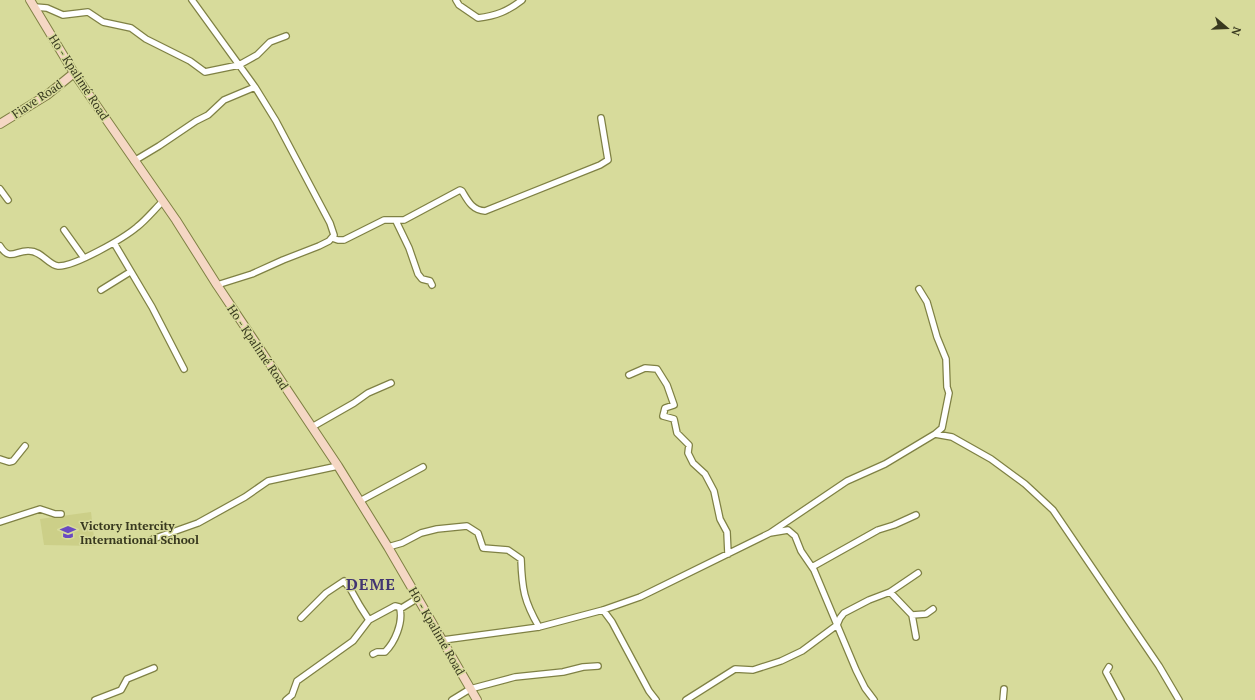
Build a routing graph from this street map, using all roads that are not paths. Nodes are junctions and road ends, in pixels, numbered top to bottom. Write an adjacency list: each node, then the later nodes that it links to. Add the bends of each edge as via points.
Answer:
1 (192, 0): 6 (street)
2 (456, 0): 3 (street, via 478,18 493,16)
3 (522, 0)
4 (32, 4): 6 (street, via 63,15 83,11 91,13 100,21 131,28 205,72); 7 (main road, Ho - Kpalimé Road)
5 (286, 36): 6 (street, via 270,42 257,55)
6 (239, 64): 8 (street)
7 (74, 73): 10 (main road, Fiave Road, via 47,95); 11 (main road, Ho - Kpalimé Road)
8 (254, 87): 11 (street, via 224,100 208,115); 17 (street, via 276,121 330,223 334,232)
9 (601, 118): 15 (street, via 608,160 600,165 485,211 475,209 460,190 413,216)
10 (0, 124)
11 (134, 161): 14 (main road, Ho - Kpalimé Road)
12 (0, 189): 13 (street)
13 (8, 200)
14 (163, 201): 18 (street, via 137,228); 22 (main road, Ho - Kpalimé Road)
15 (396, 221): 17 (street, via 384,220 344,240); 23 (street, via 418,274)
16 (64, 230): 20 (street)
17 (332, 238): 22 (street, via 252,274)
18 (114, 243): 20 (street); 21 (street)
19 (0, 246): 20 (street, via 8,255 36,252 55,266 63,266)
20 (84, 258)
21 (130, 272): 25 (street); 26 (street, via 152,307)
22 (217, 285): 29 (main road, Ho - Kpalimé Road)
23 (432, 285)
24 (919, 289): 30 (street, via 927,302 946,359 949,393 942,428)
25 (102, 290)
26 (184, 369)
27 (629, 375): 42 (street, via 645,368 657,369 667,385 674,405 665,408 664,416 674,419 677,433 689,445 688,453 705,474 714,491 720,519 727,532)
28 (391, 382): 29 (street)
29 (312, 427): 33 (main road, Ho - Kpalimé Road)
30 (935, 434): 39 (street, via 885,464 847,481); 73 (street, via 952,437 991,459 1026,484 1053,510 1159,666)
31 (25, 446): 32 (street, via 13,461)
32 (0, 459)
33 (338, 466): 35 (main road, Ho - Kpalimé Road); 40 (street, via 268,481 198,523)
34 (423, 467): 35 (street)
35 (360, 501): 41 (main road, Ho - Kpalimé Road)
36 (61, 514): 38 (street, via 40,509)
37 (916, 515): 43 (street, via 878,530)
38 (0, 522)
39 (770, 533): 42 (street); 43 (street, via 788,530 795,536)
40 (153, 540)
41 (388, 547): 46 (main road, Ho - Kpalimé Road); 54 (street, via 421,533 467,526 478,533 483,548 508,550 521,559 522,586 527,603)
42 (728, 554): 49 (street, via 640,597)
43 (812, 567): 53 (street)
44 (918, 573): 45 (street)
45 (890, 592): 50 (street); 53 (street, via 844,613)
46 (418, 598): 47 (street); 56 (main road, Ho - Kpalimé Road)
47 (400, 609): 52 (street, via 395,606); 57 (street, via 402,616 392,642 384,652)
48 (933, 609): 50 (street, via 926,614)
49 (603, 610): 54 (street); 68 (street)
50 (912, 615): 55 (street)
51 (301, 618): 52 (street, via 326,592 344,581)
52 (369, 620): 63 (street, via 353,641 297,681)
53 (837, 625): 69 (street, via 802,651 753,670 735,669); 70 (street, via 865,688)
54 (540, 627): 56 (street)
55 (916, 637)
56 (443, 640): 61 (main road, Ho - Kpalimé Road)
57 (373, 654)
58 (598, 666): 61 (street, via 515,677)
59 (1109, 667): 72 (street, via 1106,672)
60 (154, 668): 64 (street, via 127,679 121,690)
61 (470, 688): 66 (street); 67 (main road, Ho - Kpalimé Road)
62 (1004, 689): 71 (street)
63 (292, 698): 65 (street)
64 (95, 700)
65 (286, 700)
66 (452, 700)
67 (477, 700)
68 (656, 700)
69 (686, 700)
70 (874, 700)
71 (1003, 700)
72 (1122, 700)
73 (1179, 700)

